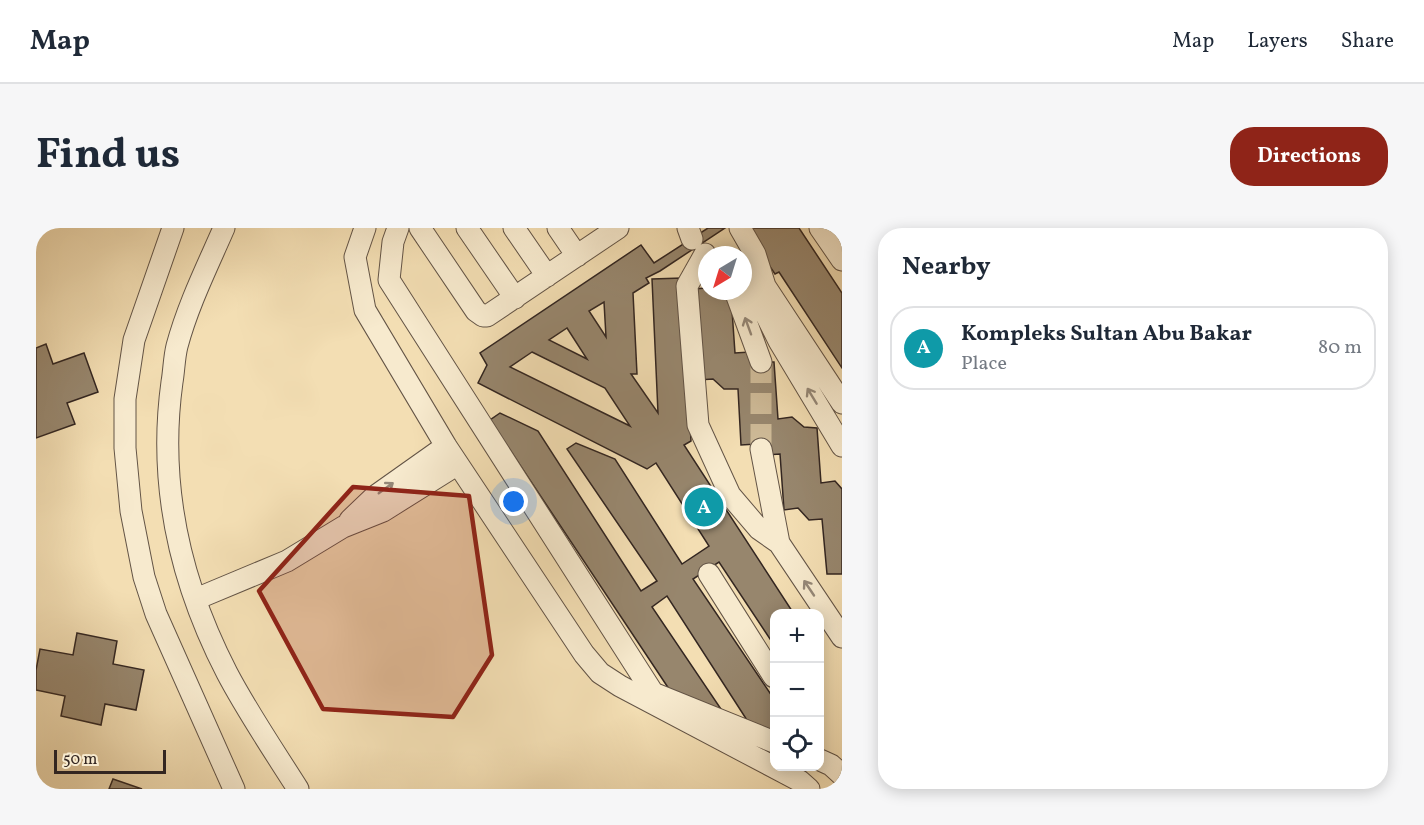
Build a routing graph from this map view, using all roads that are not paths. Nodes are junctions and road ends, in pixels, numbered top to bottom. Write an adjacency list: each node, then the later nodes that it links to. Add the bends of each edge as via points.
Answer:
1 (173, 228): 33 (street, via 134,340 125,399 130,500 144,577 156,614)
2 (224, 228): 28 (street, via 197,288 177,347 167,421 170,496 182,557)
3 (365, 228): 21 (street, via 355,257 365,310)
4 (398, 228): 31 (street, via 389,280 653,693)
5 (420, 228): 17 (street, via 479,314 487,316)
6 (467, 228): 17 (street)
7 (514, 228): 15 (street)
8 (558, 228): 13 (street)
9 (740, 228): 20 (street, via 755,254 765,286)
10 (820, 228): 14 (street)
11 (610, 230): 13 (street)
12 (698, 245): 26 (street, via 687,286 698,425 730,495 759,529)
13 (577, 256): 15 (street)
14 (842, 260)
15 (547, 276): 17 (street)
16 (752, 287): 22 (street, one-way to 16, via 779,341)
17 (515, 298)
18 (738, 300): 19 (street, one-way to 18)
19 (761, 362)
20 (842, 403)
21 (446, 446): 24 (street); 25 (street, one-way to 21, via 374,497)
22 (842, 446)
23 (761, 449): 26 (street)
24 (458, 464): 25 (street, via 383,511); 34 (street, via 600,674)
25 (343, 527): 28 (street, via 287,561)
26 (779, 543): 29 (street, one-way to 26)
27 (709, 574): 30 (street)
28 (196, 599): 32 (street, via 227,673)
29 (842, 637)
30 (770, 670)
31 (770, 740)
32 (290, 786)
33 (234, 789)
34 (809, 789)

